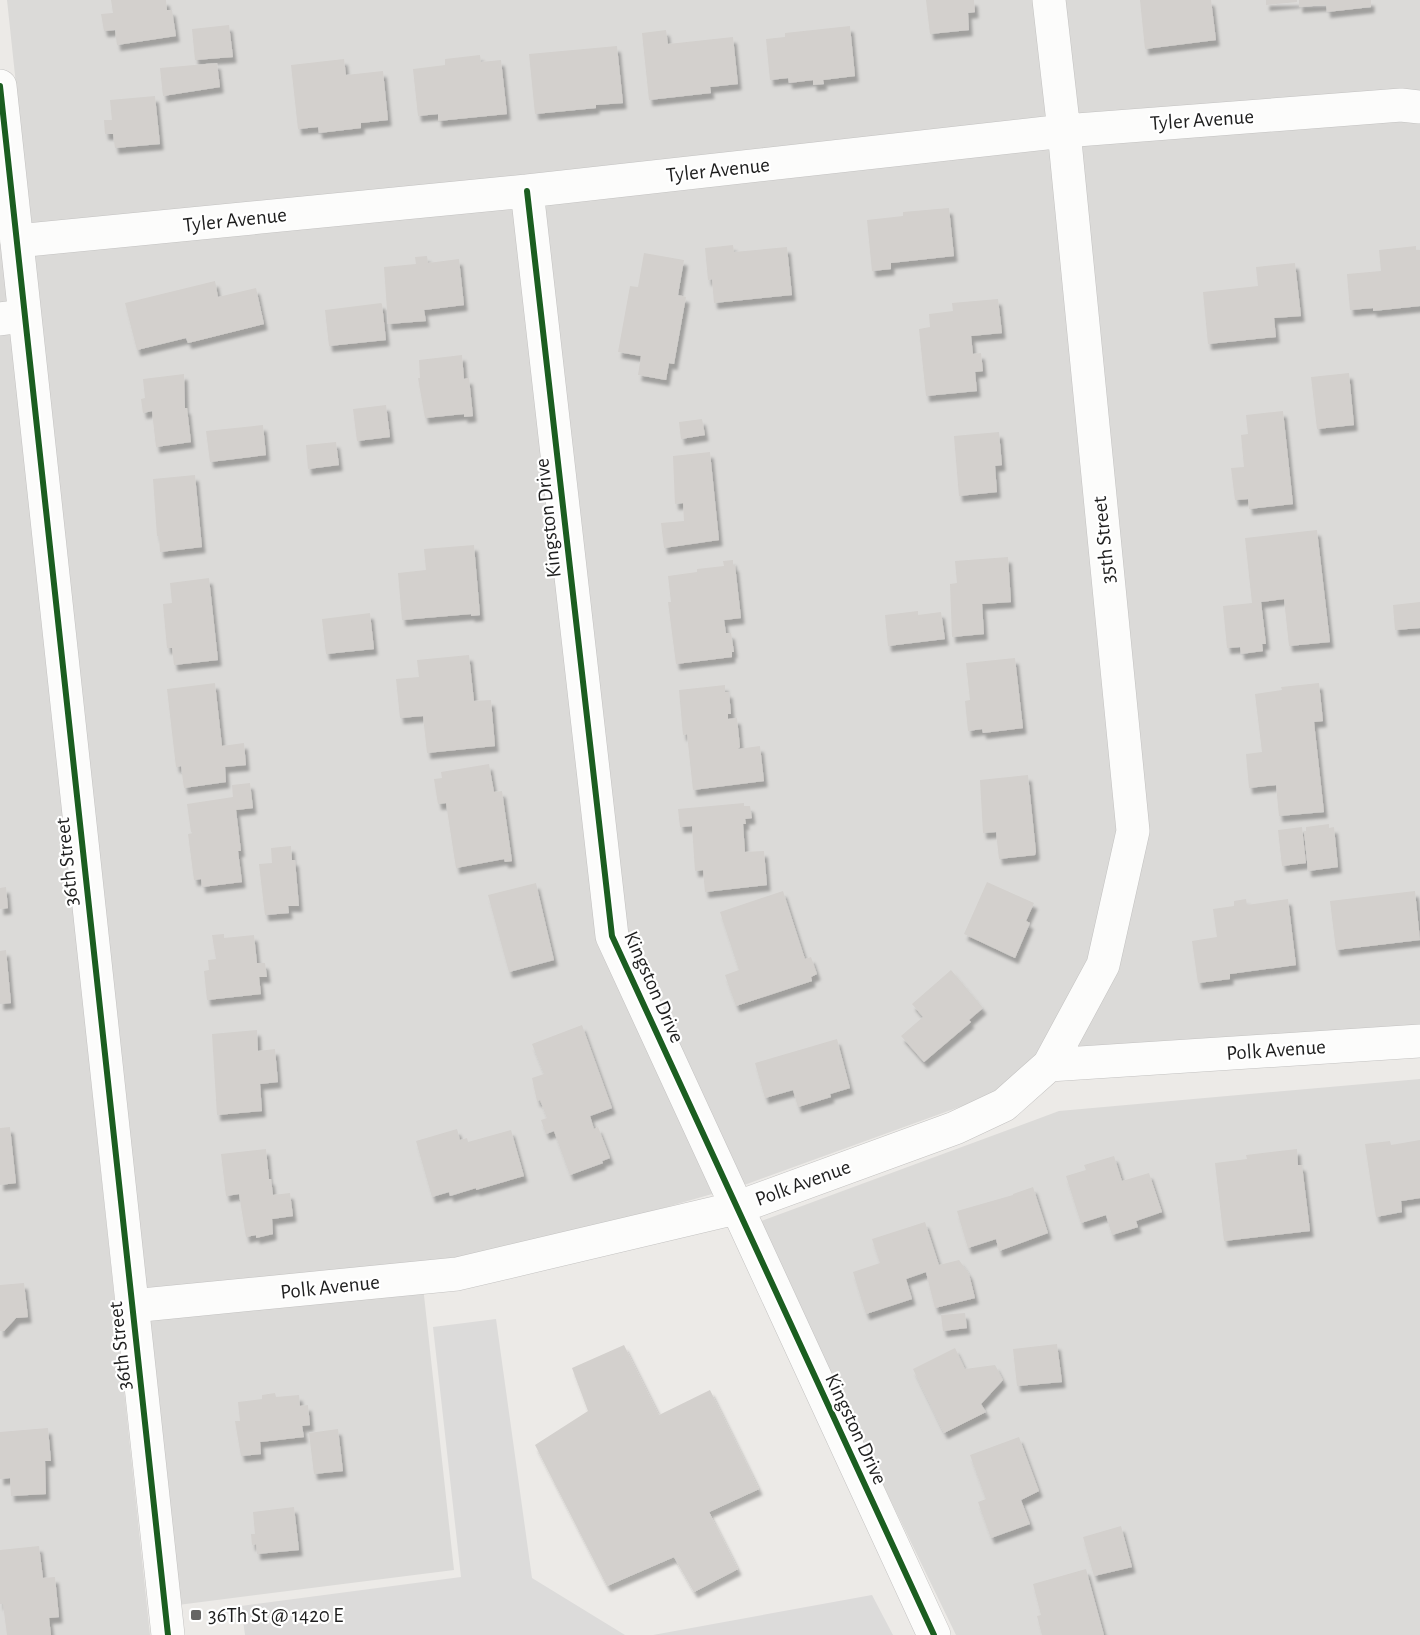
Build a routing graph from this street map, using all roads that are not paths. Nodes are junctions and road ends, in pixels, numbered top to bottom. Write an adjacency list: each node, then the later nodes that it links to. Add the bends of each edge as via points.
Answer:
1 (1049, 0): 4 (street, 35th Street)
2 (0, 86): 6 (street, 36th Street)
3 (1420, 107): 4 (street, Tyler Avenue, via 1401,105)
4 (1064, 131): 5 (street, Tyler Avenue); 9 (street, 35th Street, via 1133,831 1103,965)
5 (527, 191): 6 (street, Tyler Avenue); 10 (street, Kingston Drive, via 612,936)
6 (17, 241): 7 (street, 36th Street)
7 (12, 317): 11 (street, 36th Street)
8 (1420, 1041): 9 (street, Polk Avenue)
9 (1049, 1065): 10 (street, Polk Avenue, via 1004,1105 954,1128)
10 (736, 1208): 11 (street, Polk Avenue, via 457,1274); 13 (street, Kingston Drive)
11 (132, 1306): 12 (street, 36th Street)
12 (168, 1635)
13 (934, 1635)

